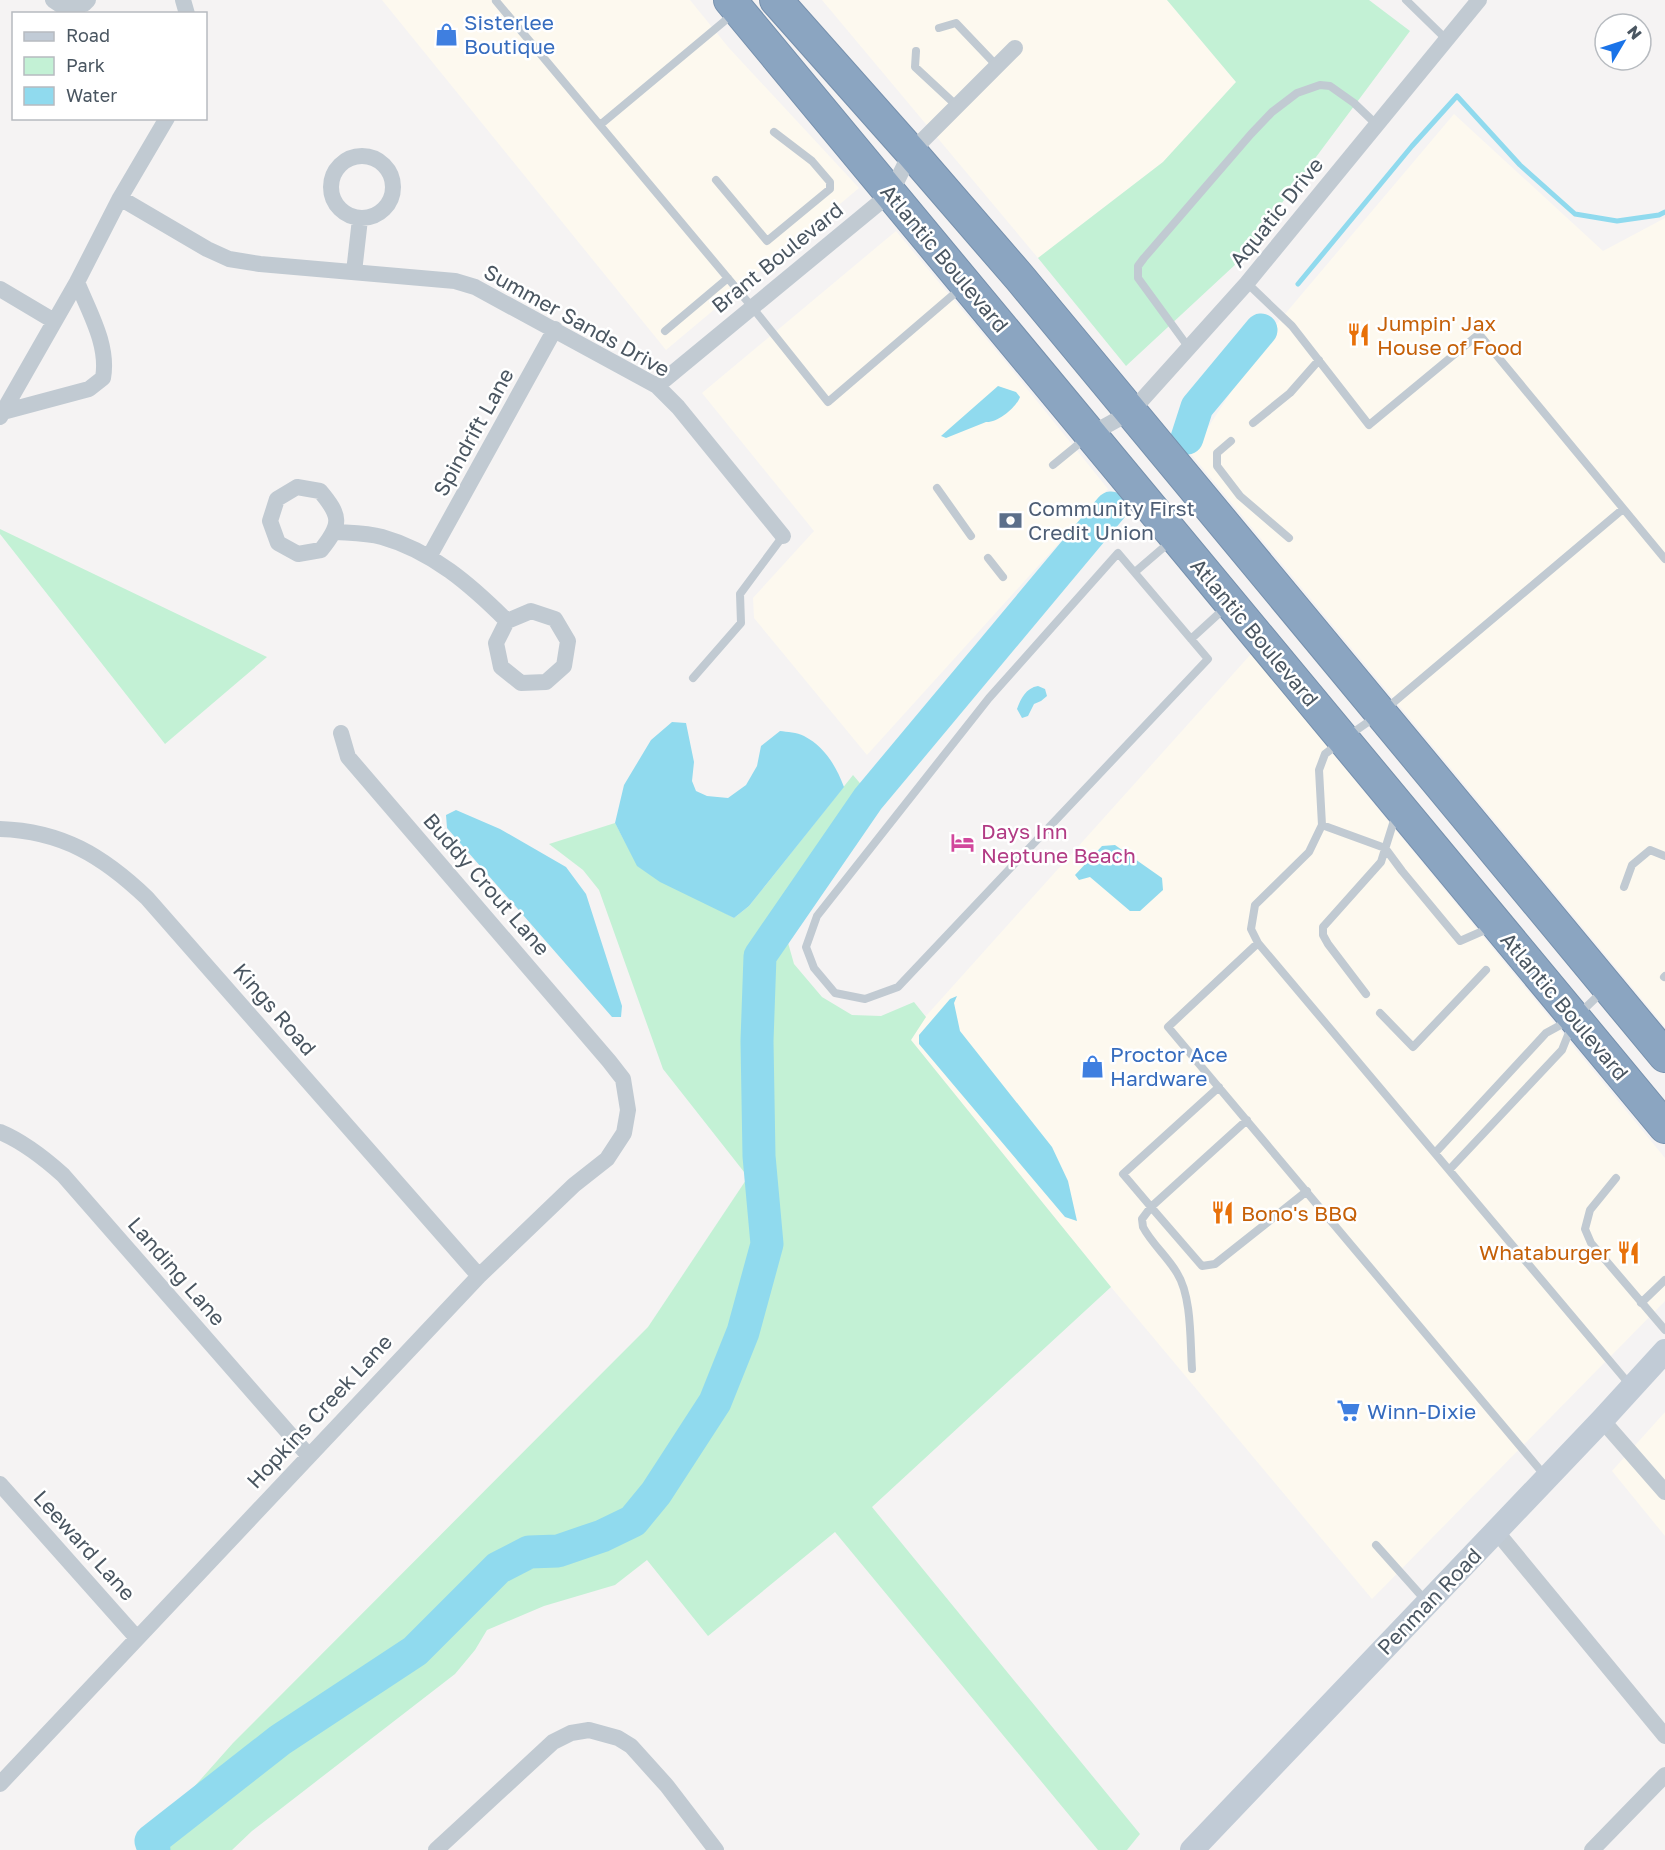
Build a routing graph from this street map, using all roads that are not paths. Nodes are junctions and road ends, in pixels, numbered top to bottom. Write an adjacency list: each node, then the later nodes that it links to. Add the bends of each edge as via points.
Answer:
1 (53, 0): 2 (street, via 62,6)
2 (88, 0)
3 (496, 0): 15 (lane)
4 (776, 0): 18 (highway, Atlantic Boulevard)
5 (1406, 0): 9 (lane)
6 (1479, 0): 9 (street, Aquatic Drive)
7 (734, 5): 15 (lane); 20 (highway, Atlantic Boulevard)
8 (939, 28): 12 (lane, via 956,23)
9 (1447, 40): 16 (street, Aquatic Drive)
10 (1015, 48): 12 (street, Brant Boulevard)
11 (916, 51): 13 (lane, via 915,67)
12 (997, 66): 13 (street, Brant Boulevard)
13 (957, 106): 18 (street, Brant Boulevard)
14 (166, 120): 21 (street)
15 (600, 125): 24 (lane)
16 (1377, 125): 27 (street, Aquatic Drive); 33 (lane, via 1330,86 1320,85 1297,93 1251,134 1138,266 1138,278)
17 (774, 132): 19 (lane, via 812,161 830,182 830,189 767,241)
18 (911, 152): 20 (street, Brant Boulevard); 36 (highway, Atlantic Boulevard)
19 (716, 180)
20 (891, 193): 26 (highway, Atlantic Boulevard); 29 (street, Brant Boulevard)
21 (120, 198): 23 (street, Summer Sands Drive, via 229,259); 25 (street)
22 (360, 219): 23 (street)
23 (354, 272): 31 (street, Summer Sands Drive, via 455,281 475,287)
24 (728, 278): 29 (lane); 32 (lane)
25 (77, 282): 30 (street); 37 (street, via 100,339 105,364 103,378 89,389)
26 (966, 284): 29 (lane, via 828,402); 39 (highway, Atlantic Boulevard)
27 (1247, 284): 33 (street, Aquatic Drive); 34 (lane, via 1292,326)
28 (0, 289): 30 (street)
29 (752, 307): 35 (street, Brant Boulevard)
30 (54, 321): 37 (street)
31 (555, 329): 35 (street, Summer Sands Drive); 49 (street, Spindrift Lane)
32 (665, 331)
33 (1189, 348): 36 (street, Aquatic Drive)
34 (1319, 360): 38 (lane, via 1290,393); 43 (lane, via 1369,425 1479,334)
35 (657, 386): 45 (street, Summer Sands Drive)
36 (1131, 412): 39 (street, Aquatic Drive); 58 (highway, Atlantic Boulevard)
37 (1, 415)
38 (1253, 423)
39 (1091, 434): 41 (lane); 47 (highway, Atlantic Boulevard)
40 (1231, 441): 48 (lane, via 1217,453 1218,466 1240,496)
41 (1053, 465)
42 (937, 488): 46 (lane)
43 (1623, 509): 51 (lane); 58 (lane)
44 (336, 532): 44 (street, via 335,508 320,491 297,487 277,499 270,521 278,543 298,554 321,550); 49 (street, via 381,536)
45 (783, 536): 57 (lane, via 740,594 741,623)
46 (971, 537)
47 (1176, 537): 52 (lane); 54 (highway, Atlantic Boulevard)
48 (1290, 538)
49 (429, 557): 55 (street, via 472,586)
50 (988, 558): 53 (lane)
51 (1665, 559)
52 (1135, 572): 56 (lane); 56 (lane, via 1118,552 989,698 817,916 806,947 814,968 835,993 865,999 898,987 1208,659)
53 (1003, 577)
54 (1231, 603): 56 (lane); 60 (highway, Atlantic Boulevard)
55 (507, 621): 55 (street, via 495,643 501,667 520,683 546,682 564,666 568,641 555,619 531,611)
56 (1191, 639)
57 (693, 678)
58 (1381, 713): 60 (lane); 70 (highway, Atlantic Boulevard)
59 (341, 732): 75 (street, Buddy Crout Lane, via 348,757)
60 (1344, 739): 61 (highway, Atlantic Boulevard); 62 (lane, via 1325,754 1319,770)
61 (1399, 805): 64 (lane); 67 (highway, Atlantic Boulevard)
62 (1322, 825): 64 (lane); 68 (lane, via 1310,852 1255,905 1251,929)
63 (0, 829): 85 (street, Kings Road, via 48,836 74,845 99,858 134,885)
64 (1385, 848): 67 (lane, via 1460,941); 71 (lane, via 1375,870 1323,927 1328,944)
65 (1665, 856): 66 (lane, via 1650,850 1632,865)
66 (1624, 887)
67 (1498, 925): 73 (highway, Atlantic Boulevard)
68 (1258, 943): 76 (lane, via 1168,1027); 80 (lane)
69 (1486, 970): 72 (lane, via 1413,1047)
70 (1608, 987): 73 (lane); 74 (highway, Atlantic Boulevard)
71 (1366, 994)
72 (1380, 1013)
73 (1575, 1018): 78 (highway, Atlantic Boulevard); 80 (lane, via 1546,1033); 81 (lane, via 1562,1050)
74 (1665, 1056)
75 (609, 1061): 85 (street, Hopkins Creek Lane, via 623,1079 628,1110 624,1133 607,1159 574,1185)
76 (1219, 1087): 77 (lane); 84 (lane, via 1123,1174)
77 (1247, 1120): 83 (lane); 84 (lane)
78 (1665, 1127)
79 (0, 1132): 93 (street, Landing Lane, via 13,1137 63,1175)
80 (1435, 1153): 81 (lane)
81 (1449, 1170): 91 (lane)
82 (1616, 1178): 87 (lane, via 1590,1210 1586,1229 1591,1243)
83 (1306, 1191): 84 (lane, via 1207,1267); 94 (lane)
84 (1151, 1207): 90 (lane, via 1142,1223 1182,1282)
85 (479, 1276): 93 (street, Hopkins Creek Lane)
86 (1665, 1280): 87 (lane)
87 (1641, 1303): 88 (lane)
88 (1665, 1330)
89 (1665, 1351): 91 (street, Penman Road)
90 (1192, 1369)
91 (1633, 1388): 92 (street, Penman Road)
92 (1602, 1420): 94 (street, Penman Road); 96 (street)
93 (308, 1455): 100 (street, Hopkins Creek Lane)
94 (1547, 1477): 97 (street, Penman Road)
95 (0, 1484): 100 (street, Leeward Lane)
96 (1665, 1492)
97 (1496, 1532): 99 (street, Penman Road); 101 (street)
98 (1376, 1545): 99 (lane)
99 (1428, 1603): 106 (street, Penman Road)
100 (136, 1637): 103 (street, Hopkins Creek Lane)
101 (1665, 1736)
102 (1665, 1775): 107 (street)
103 (0, 1784)
104 (436, 1850): 105 (street, via 553,1742 589,1730 631,1746)
105 (716, 1850)
106 (1192, 1850)
107 (1592, 1850)

